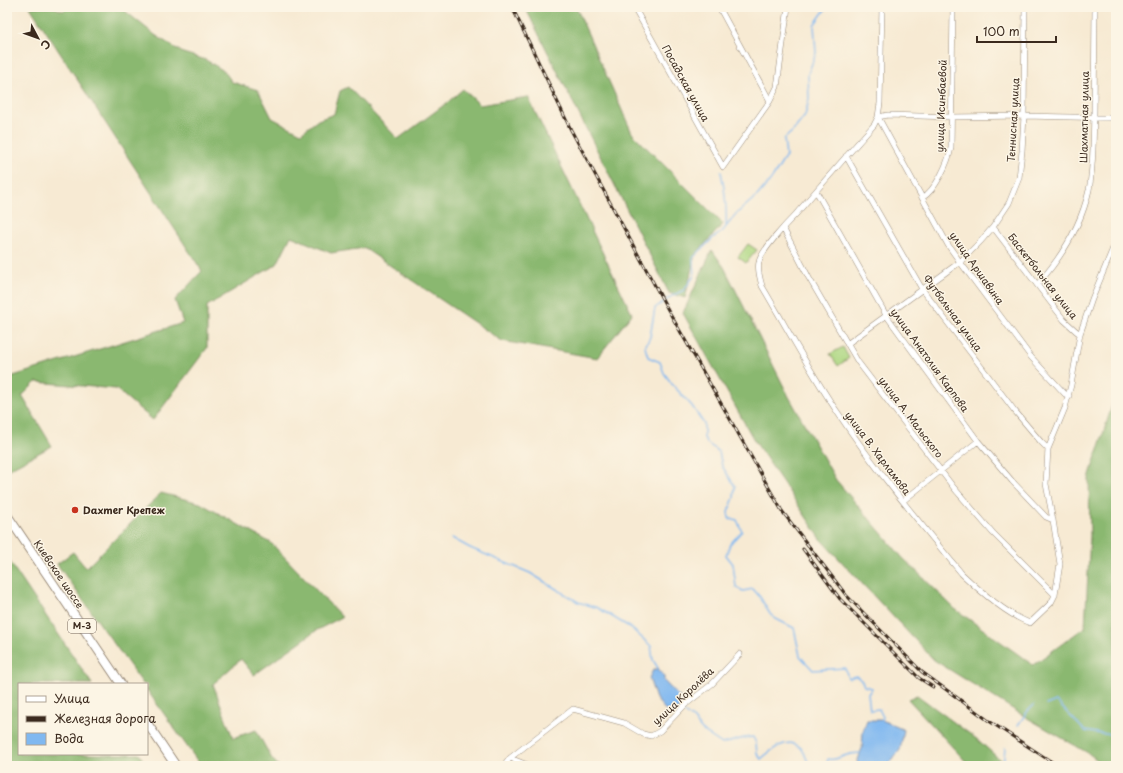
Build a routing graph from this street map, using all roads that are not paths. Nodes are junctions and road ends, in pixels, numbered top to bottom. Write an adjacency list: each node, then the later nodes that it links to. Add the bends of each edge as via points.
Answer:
1 (634, 7): 8 (street, Посадская улица, via 723,168)
2 (719, 7): 8 (street)
3 (788, 7): 8 (street, via 777,87)
4 (882, 7): 10 (street)
5 (953, 7): 11 (street, улица Исинбаевой)
6 (1025, 7): 9 (street, Теннисная улица)
7 (1095, 7): 12 (street, Шахматная улица)
8 (770, 101)
9 (1024, 116): 11 (street); 12 (street); 17 (street, Теннисная улица, via 1019,178 1009,203)
10 (878, 117): 11 (street); 14 (street, улица В. Харламова); 16 (street, улица Аршавина)
11 (951, 117): 16 (street, улица Исинбаевой, via 951,148 947,161 932,188)
12 (1094, 118): 13 (street); 21 (street, Шахматная улица, via 1089,190 1066,248)
13 (1116, 118)
14 (846, 156): 15 (street, улица В. Харламова); 22 (street, Футбольная улица)
15 (816, 191): 18 (street, улица В. Харламова); 23 (street, улица Анатолия Карпова)
16 (922, 198): 20 (street, улица Аршавина)
17 (993, 227): 20 (street, Теннисная улица); 21 (street, Баскетбольная улица)
18 (782, 228): 25 (street, улица А. Мальского); 30 (street, улица В. Харламова, via 759,261 758,270 762,286 838,413)
19 (1116, 241): 24 (street)
20 (960, 262): 22 (street, Теннисная улица); 26 (street, улица Аршавина, via 1030,357)
21 (1037, 285): 24 (street, Баскетбольная улица, via 1064,320)
22 (922, 289): 23 (street, Теннисная улица); 28 (street, Футбольная улица, via 1014,410)
23 (886, 315): 25 (street, Теннисная улица); 27 (street, улица Анатолия Карпова)
24 (1080, 334): 26 (street)
25 (847, 344): 29 (street, улица А. Мальского)
26 (1068, 396): 28 (street)
27 (978, 442): 29 (street); 32 (street, улица Анатолия Карпова, via 1046,517)
28 (1048, 449): 32 (street, via 1046,484)
29 (940, 470): 30 (street); 33 (street, улица А. Мальского, via 993,533)
30 (903, 501): 33 (street, улица В. Харламова, via 962,574 997,604 1023,621 1030,623 1051,603)
31 (7, 515): 35 (highway, Киевское шоссе / М-3)
32 (1053, 520): 33 (street, via 1060,564)
33 (1055, 595)
34 (740, 654): 37 (street, улица Королёва, via 712,684 684,706 660,731 651,736 624,723 573,709)
35 (120, 683)
36 (148, 724): 38 (highway)
37 (510, 758): 39 (street); 40 (street)
38 (176, 766)
39 (504, 766)
40 (530, 766)

